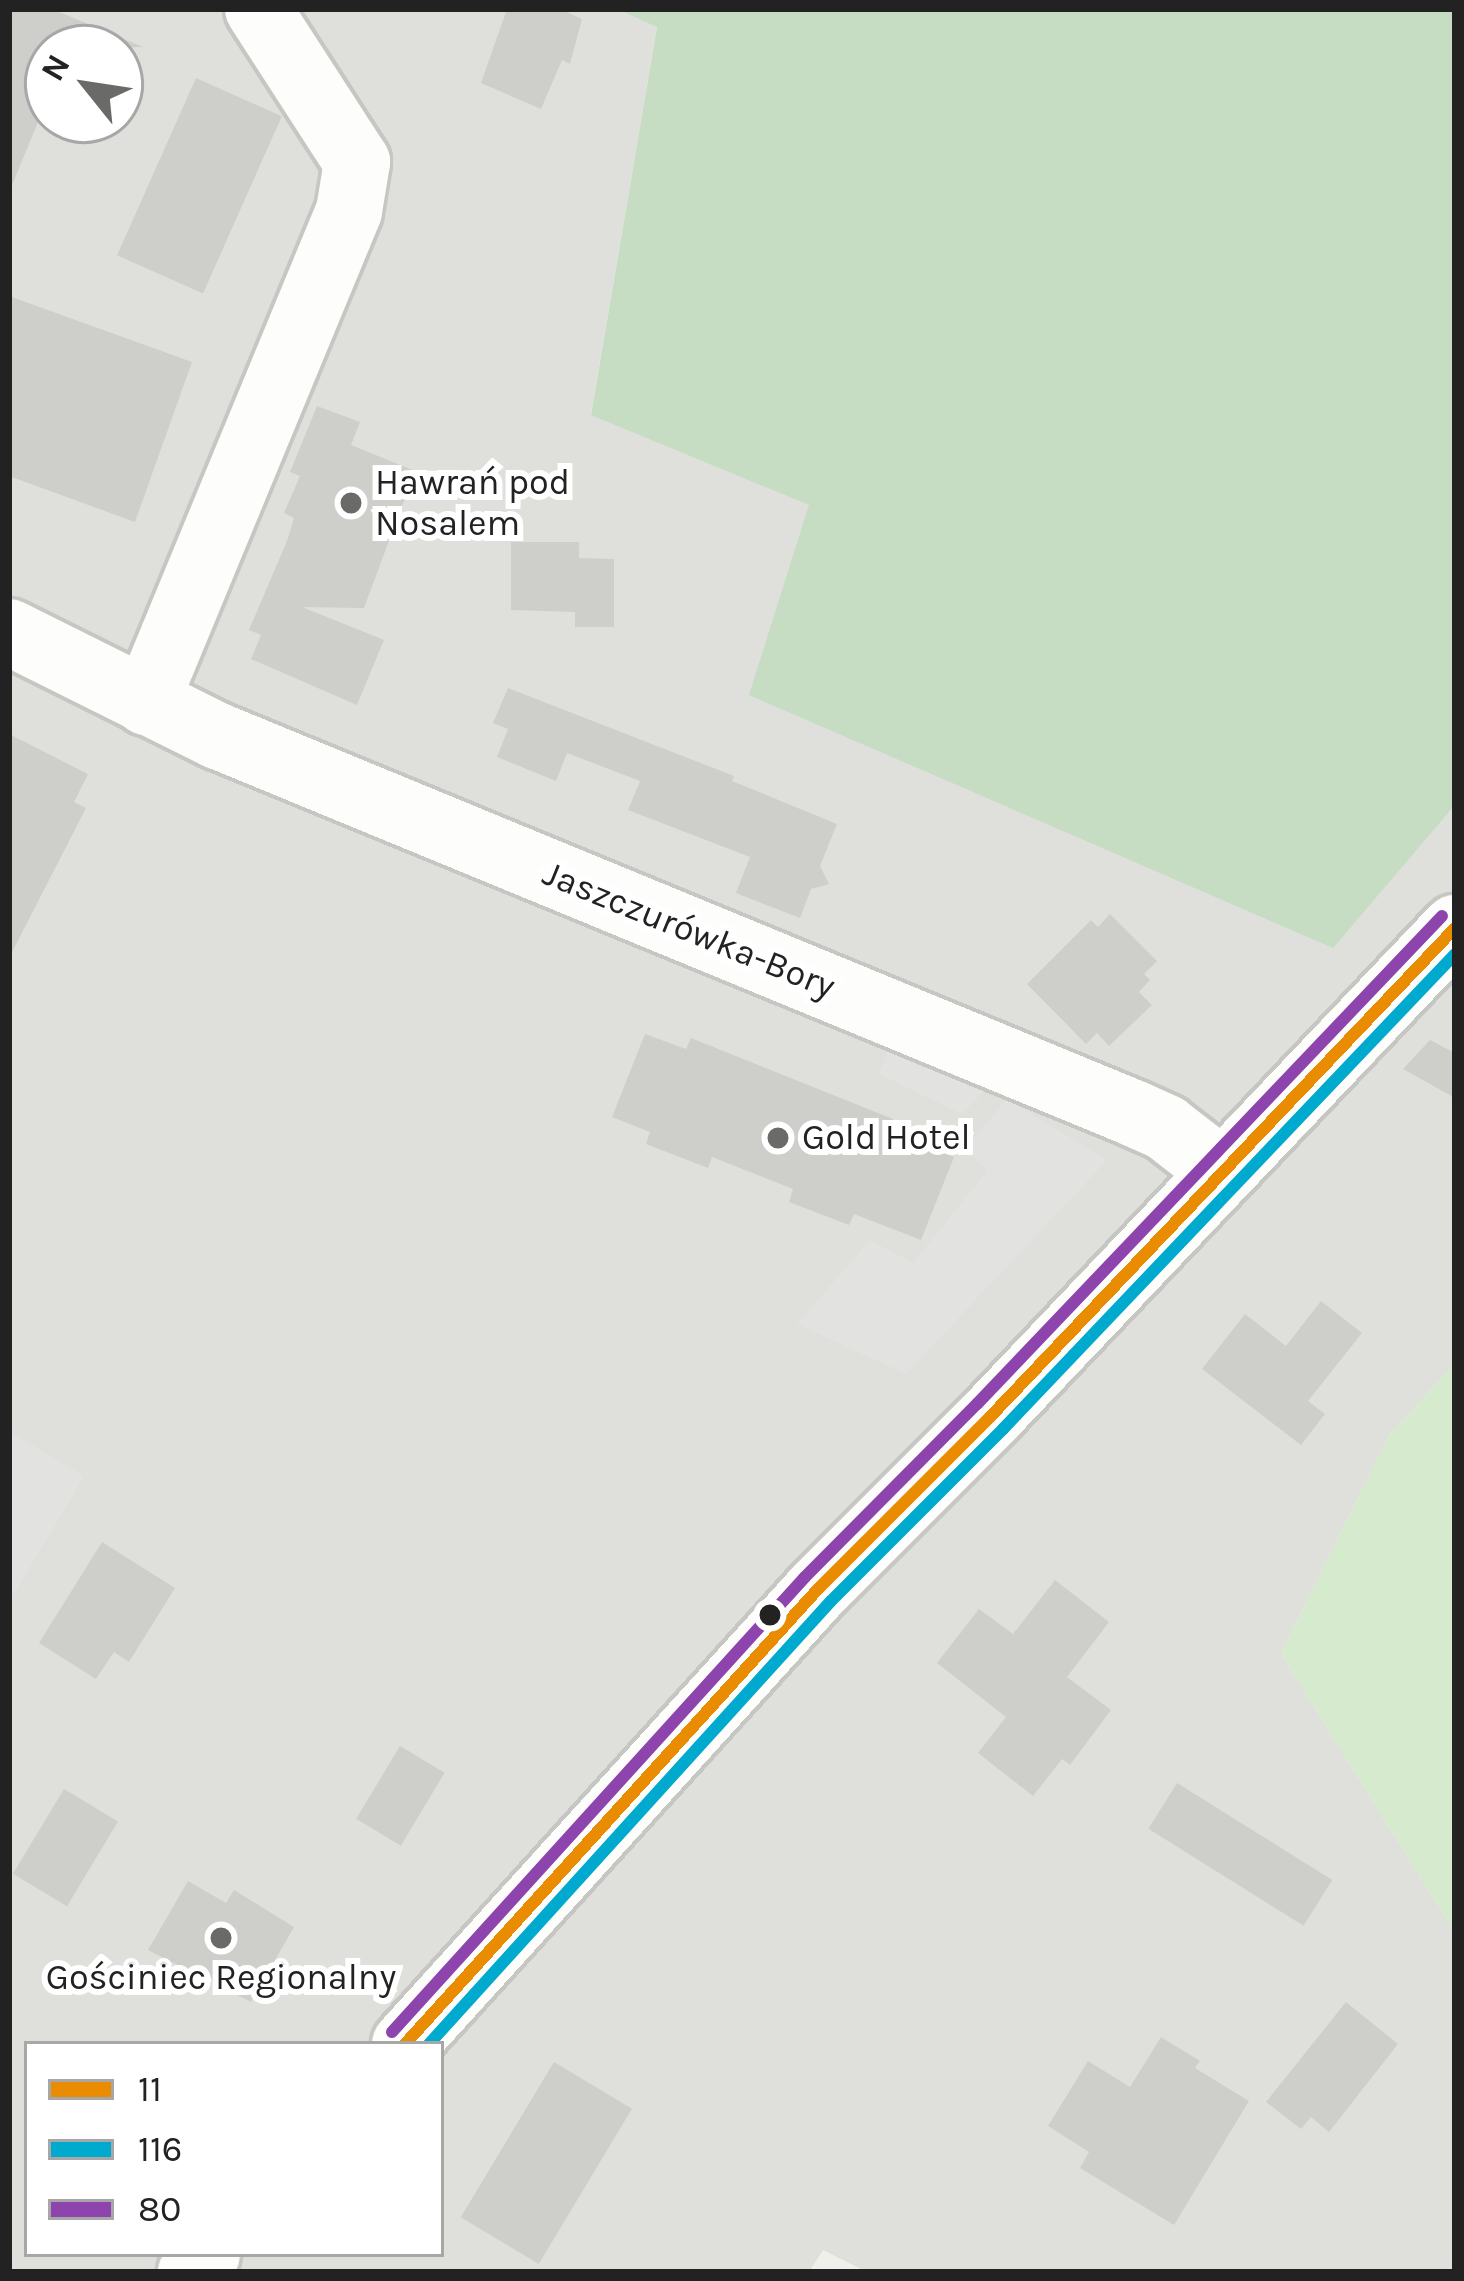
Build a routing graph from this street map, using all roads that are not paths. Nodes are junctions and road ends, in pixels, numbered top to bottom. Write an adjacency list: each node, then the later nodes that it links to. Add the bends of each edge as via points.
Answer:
1 (258, 9): 3 (street, via 357,162 350,211)
2 (9, 632): 3 (street, Jaszczurówka-Bory)
3 (146, 702): 5 (street, Jaszczurówka-Bory, via 1133,1113)
4 (1455, 928): 5 (street)
5 (1223, 1172): 6 (street, via 748,1664)
6 (408, 2041)

